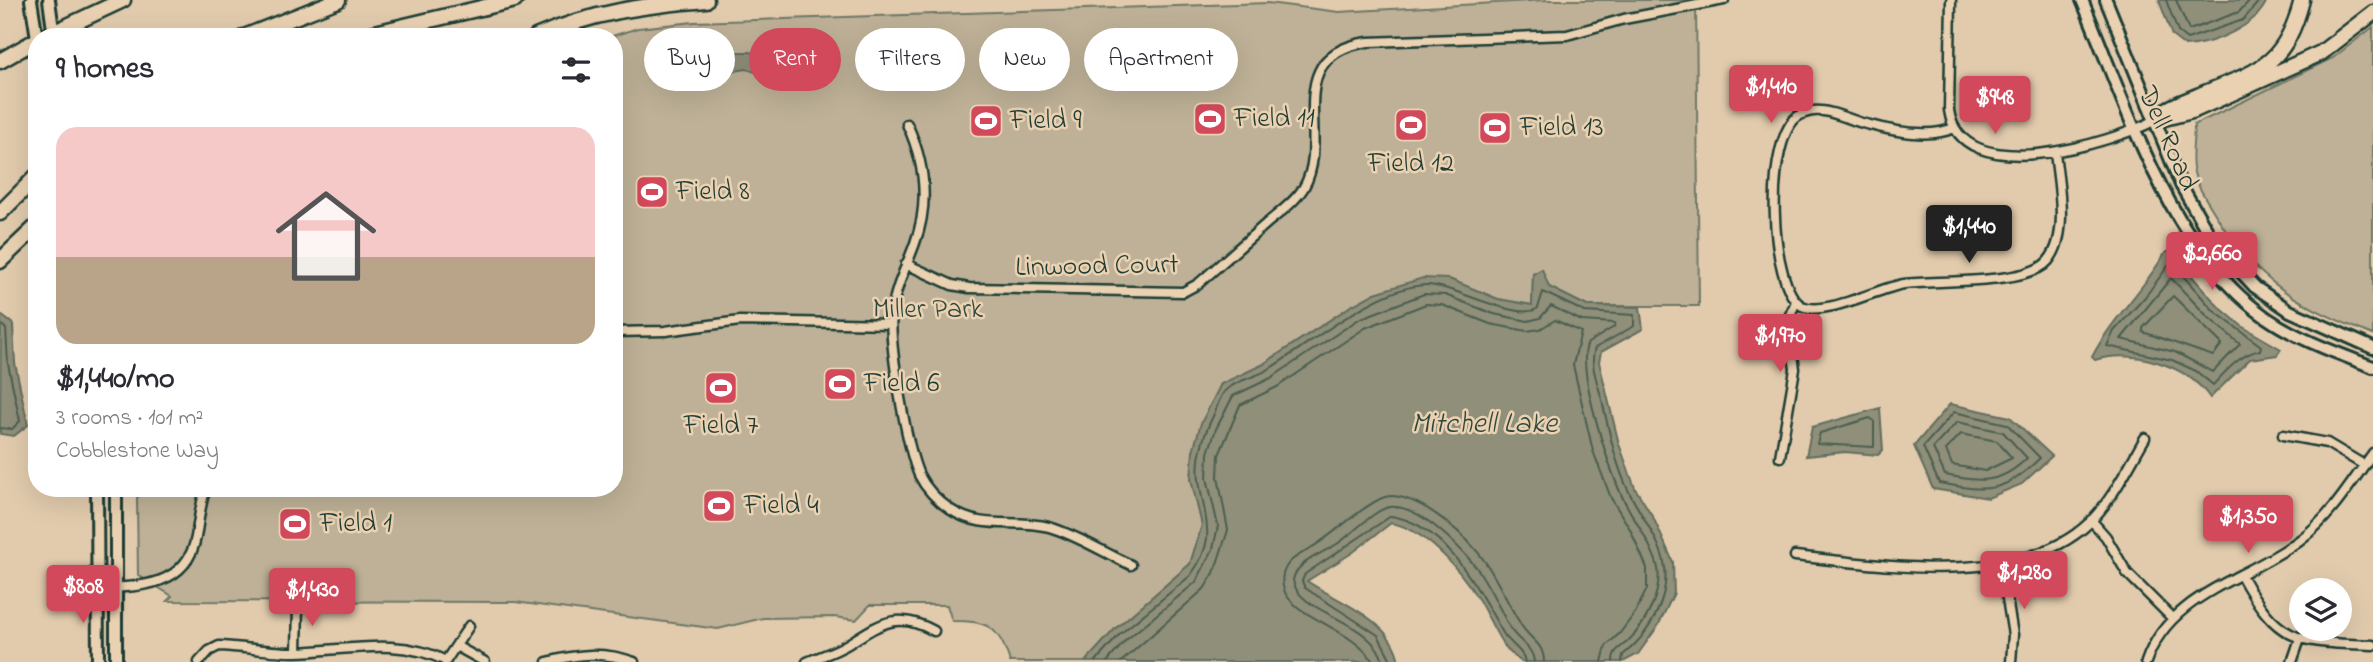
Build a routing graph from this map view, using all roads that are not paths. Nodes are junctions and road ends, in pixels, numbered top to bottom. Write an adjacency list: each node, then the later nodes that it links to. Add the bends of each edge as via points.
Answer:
1 (31, 0): 13 (main road)
2 (49, 0): 14 (main road)
3 (123, 0): 15 (highway)
4 (338, 0): 16 (highway)
5 (515, 0): 17 (highway)
6 (706, 0): 18 (highway, via 599,13)
7 (1724, 0): 31 (street, Linwood Court, via 1567,35 1368,42 1342,49 1326,62 1316,79 1310,170 1301,192 1198,284 1183,292 969,288)
8 (1951, 0): 23 (street, via 1949,110)
9 (2082, 0): 24 (main road, Dell Road)
10 (2106, 0): 21 (main road, Dell Road)
11 (2302, 0): 21 (highway, via 2294,32 2264,67 2168,108)
12 (2373, 13): 21 (highway, via 2310,58 2192,111)
13 (35, 28)
14 (51, 28)
15 (65, 28)
16 (267, 28)
17 (396, 28)
18 (560, 28)
19 (28, 44): 20 (highway)
20 (0, 61)
21 (2156, 120): 24 (street); 35 (main road, Dell Road, via 2194,211 2233,266 2290,311)
22 (907, 124): 31 (street, via 919,152 925,191 921,224)
23 (1954, 128): 25 (street, via 1976,148); 32 (street, via 1931,134 1867,125 1821,110 1790,123 1781,144 1773,212 1787,285)
24 (2137, 130): 25 (street); 36 (main road, Dell Road, via 2180,223 2219,276 2285,329)
25 (2055, 152): 32 (street, via 2059,225 2054,251 2041,267 2021,275 1894,286 1814,309)
26 (28, 185): 27 (highway)
27 (0, 213)
28 (28, 235): 30 (highway)
29 (28, 241): 30 (highway)
30 (0, 262)
31 (906, 264): 33 (street)
32 (1796, 302): 40 (street, via 1788,319 1795,369)
33 (891, 324): 34 (street, via 740,321); 48 (street, via 914,462 934,495 953,512 976,521 1051,527)
34 (623, 332)
35 (2373, 348)
36 (2373, 367)
37 (2283, 435): 41 (street, via 2327,443)
38 (2145, 438): 45 (street)
39 (2373, 453): 41 (street)
40 (1780, 457)
41 (2364, 466): 49 (street, via 2304,537)
42 (97, 497): 50 (main road)
43 (116, 497): 51 (main road)
44 (204, 497): 51 (street, via 193,550 183,566 157,584)
45 (2091, 520): 47 (street, via 2052,548); 53 (street, via 2127,573)
46 (1795, 556): 47 (street, via 1917,567)
47 (2001, 562): 70 (street, via 2013,635)
48 (1130, 565)
49 (2241, 575): 53 (street); 56 (street, via 2264,614)
50 (100, 588): 51 (street); 62 (main road)
51 (118, 588): 63 (main road)
52 (298, 604): 61 (street)
53 (2172, 618): 71 (street)
54 (469, 626): 60 (street)
55 (934, 631): 69 (street, via 907,620 891,621)
56 (2289, 634)
57 (2299, 641): 72 (street)
58 (2324, 641): 59 (street)
59 (2373, 645)
60 (456, 646): 65 (street); 66 (street)
61 (297, 652): 64 (street, via 219,646); 65 (street, via 368,645 430,653)
62 (98, 662)
63 (116, 662)
64 (200, 662)
65 (446, 662)
66 (485, 662)
67 (547, 662): 68 (street, via 587,653)
68 (634, 662)
69 (807, 662)
70 (2011, 662)
71 (2146, 662)
72 (2292, 662)

